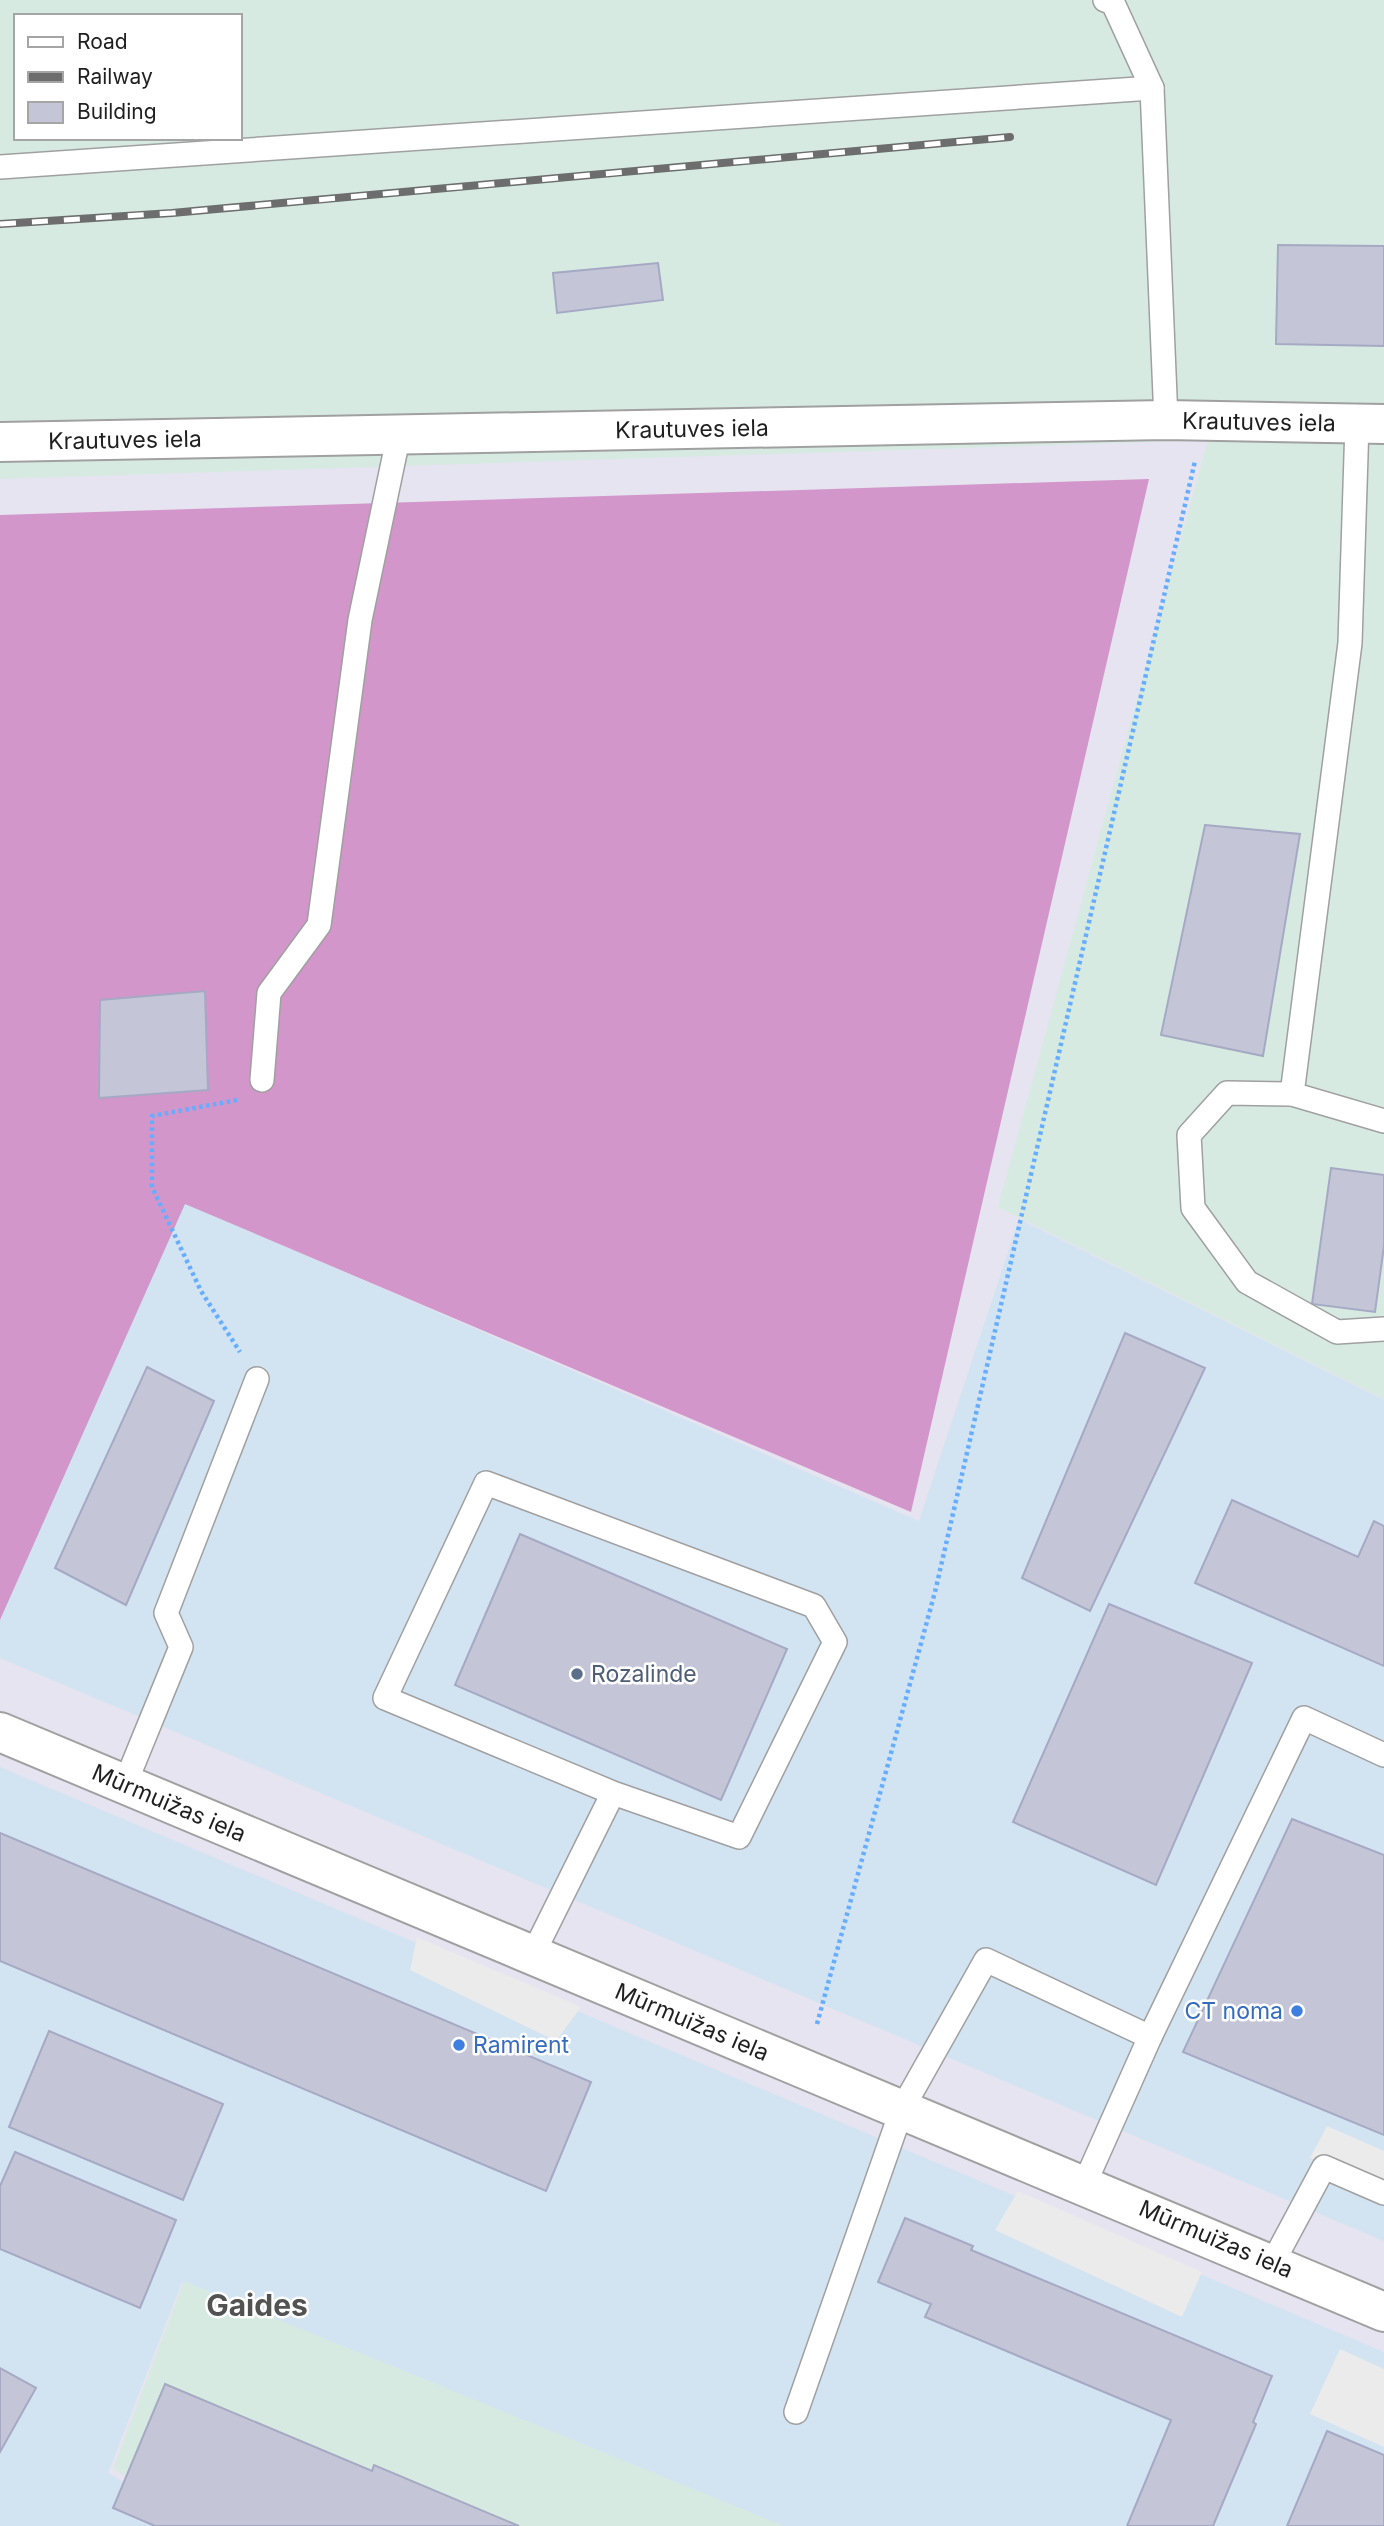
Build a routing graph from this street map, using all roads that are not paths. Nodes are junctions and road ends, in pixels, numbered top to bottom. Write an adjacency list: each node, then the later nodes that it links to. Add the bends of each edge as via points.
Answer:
1 (1105, 0): 2 (lane, via 1113,3)
2 (1152, 88): 3 (lane); 4 (lane)
3 (0, 167)
4 (1166, 420): 5 (street, Krautuves iela); 6 (street, Krautuves iela)
5 (1371, 424): 9 (lane, via 1350,643)
6 (399, 434): 7 (street, Krautuves iela); 8 (lane, via 360,620 319,925 269,993)
7 (0, 442)
8 (262, 1080)
9 (1292, 1094): 10 (lane); 11 (lane, via 1227,1093 1189,1135 1193,1208 1247,1282 1337,1332)
10 (1384, 1121)
11 (1384, 1329)
12 (257, 1379): 15 (lane, via 166,1612 181,1647)
13 (0, 1732): 15 (street, Mūrmuižas iela)
14 (1384, 1755): 18 (lane, via 1304,1718)
15 (125, 1784): 17 (street, Mūrmuižas iela)
16 (613, 1793): 16 (lane, via 739,1837 835,1642 814,1606 486,1483 385,1698); 17 (lane)
17 (532, 1956): 19 (street, Mūrmuižas iela)
18 (1150, 2037): 19 (lane, via 986,1960); 20 (lane)
19 (902, 2109): 20 (street, Mūrmuižas iela); 24 (lane)
20 (1084, 2185): 22 (street, Mūrmuižas iela)
21 (1384, 2193): 22 (lane, via 1324,2167)
22 (1273, 2262): 23 (street, Mūrmuižas iela)
23 (1384, 2312)
24 (796, 2412)

